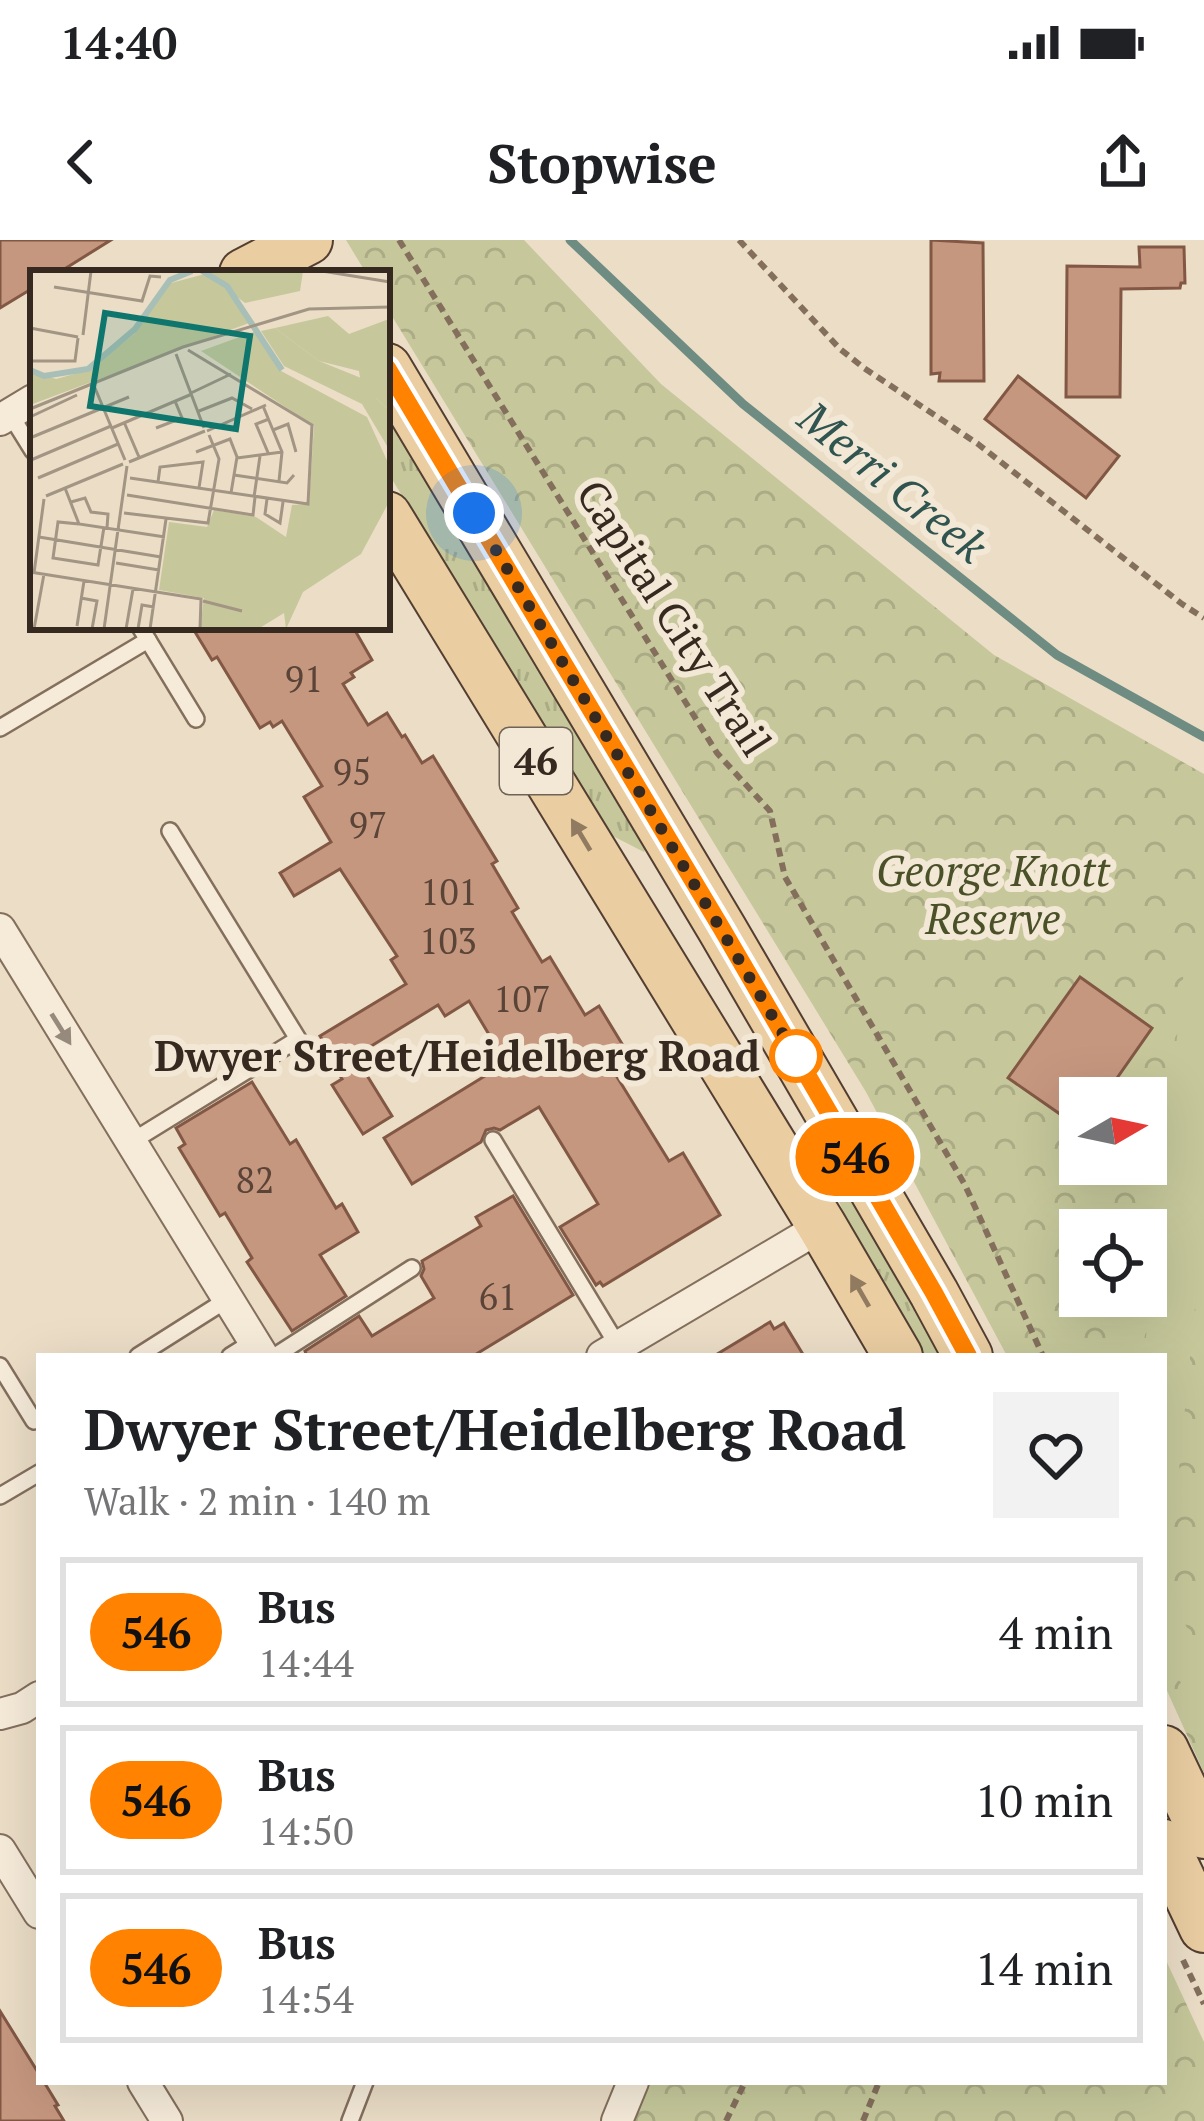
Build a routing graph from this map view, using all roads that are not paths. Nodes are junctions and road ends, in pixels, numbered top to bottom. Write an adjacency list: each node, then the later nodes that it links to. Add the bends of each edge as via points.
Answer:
1 (216, 240): 3 (main road)
2 (308, 240): 4 (main road); 5 (main road)
3 (239, 270)
4 (247, 270)
5 (327, 270)
6 (390, 373): 14 (main road, 46)
7 (11, 408): 8 (lane)
8 (30, 445)
9 (390, 521): 15 (main road, 46, one-way to 9)
10 (144, 633): 11 (lane); 12 (lane)
11 (196, 719)
12 (0, 728)
13 (170, 831): 18 (lane, via 298,1039)
14 (682, 862): 15 (main road); 26 (main road, 46)
15 (618, 896): 19 (main road, 46)
16 (0, 929): 18 (street, one-way to 18)
17 (493, 1140): 22 (lane)
18 (131, 1142): 21 (street)
19 (822, 1226): 22 (street); 25 (main road, 46, one-way to 19)
20 (412, 1268): 23 (lane)
21 (228, 1299): 23 (street); 24 (lane)
22 (610, 1351)
23 (255, 1352)
24 (143, 1353)
25 (896, 1353)
26 (966, 1353)
27 (0, 1366): 28 (lane)
28 (36, 1420)
29 (36, 1475): 30 (lane)
30 (0, 1496)
31 (20, 1706): 32 (street)
32 (0, 1732)
33 (1167, 1756): 34 (main road)
34 (1204, 1834)
35 (0, 1850): 37 (street)
36 (1167, 1850): 38 (main road)
37 (36, 1908)
38 (1204, 1928)
39 (145, 2085): 43 (street)
40 (364, 2085): 42 (lane)
41 (632, 2085): 46 (street)
42 (357, 2104): 44 (lane); 45 (lane)
43 (167, 2121)
44 (350, 2121)
45 (367, 2121)
46 (617, 2121)

